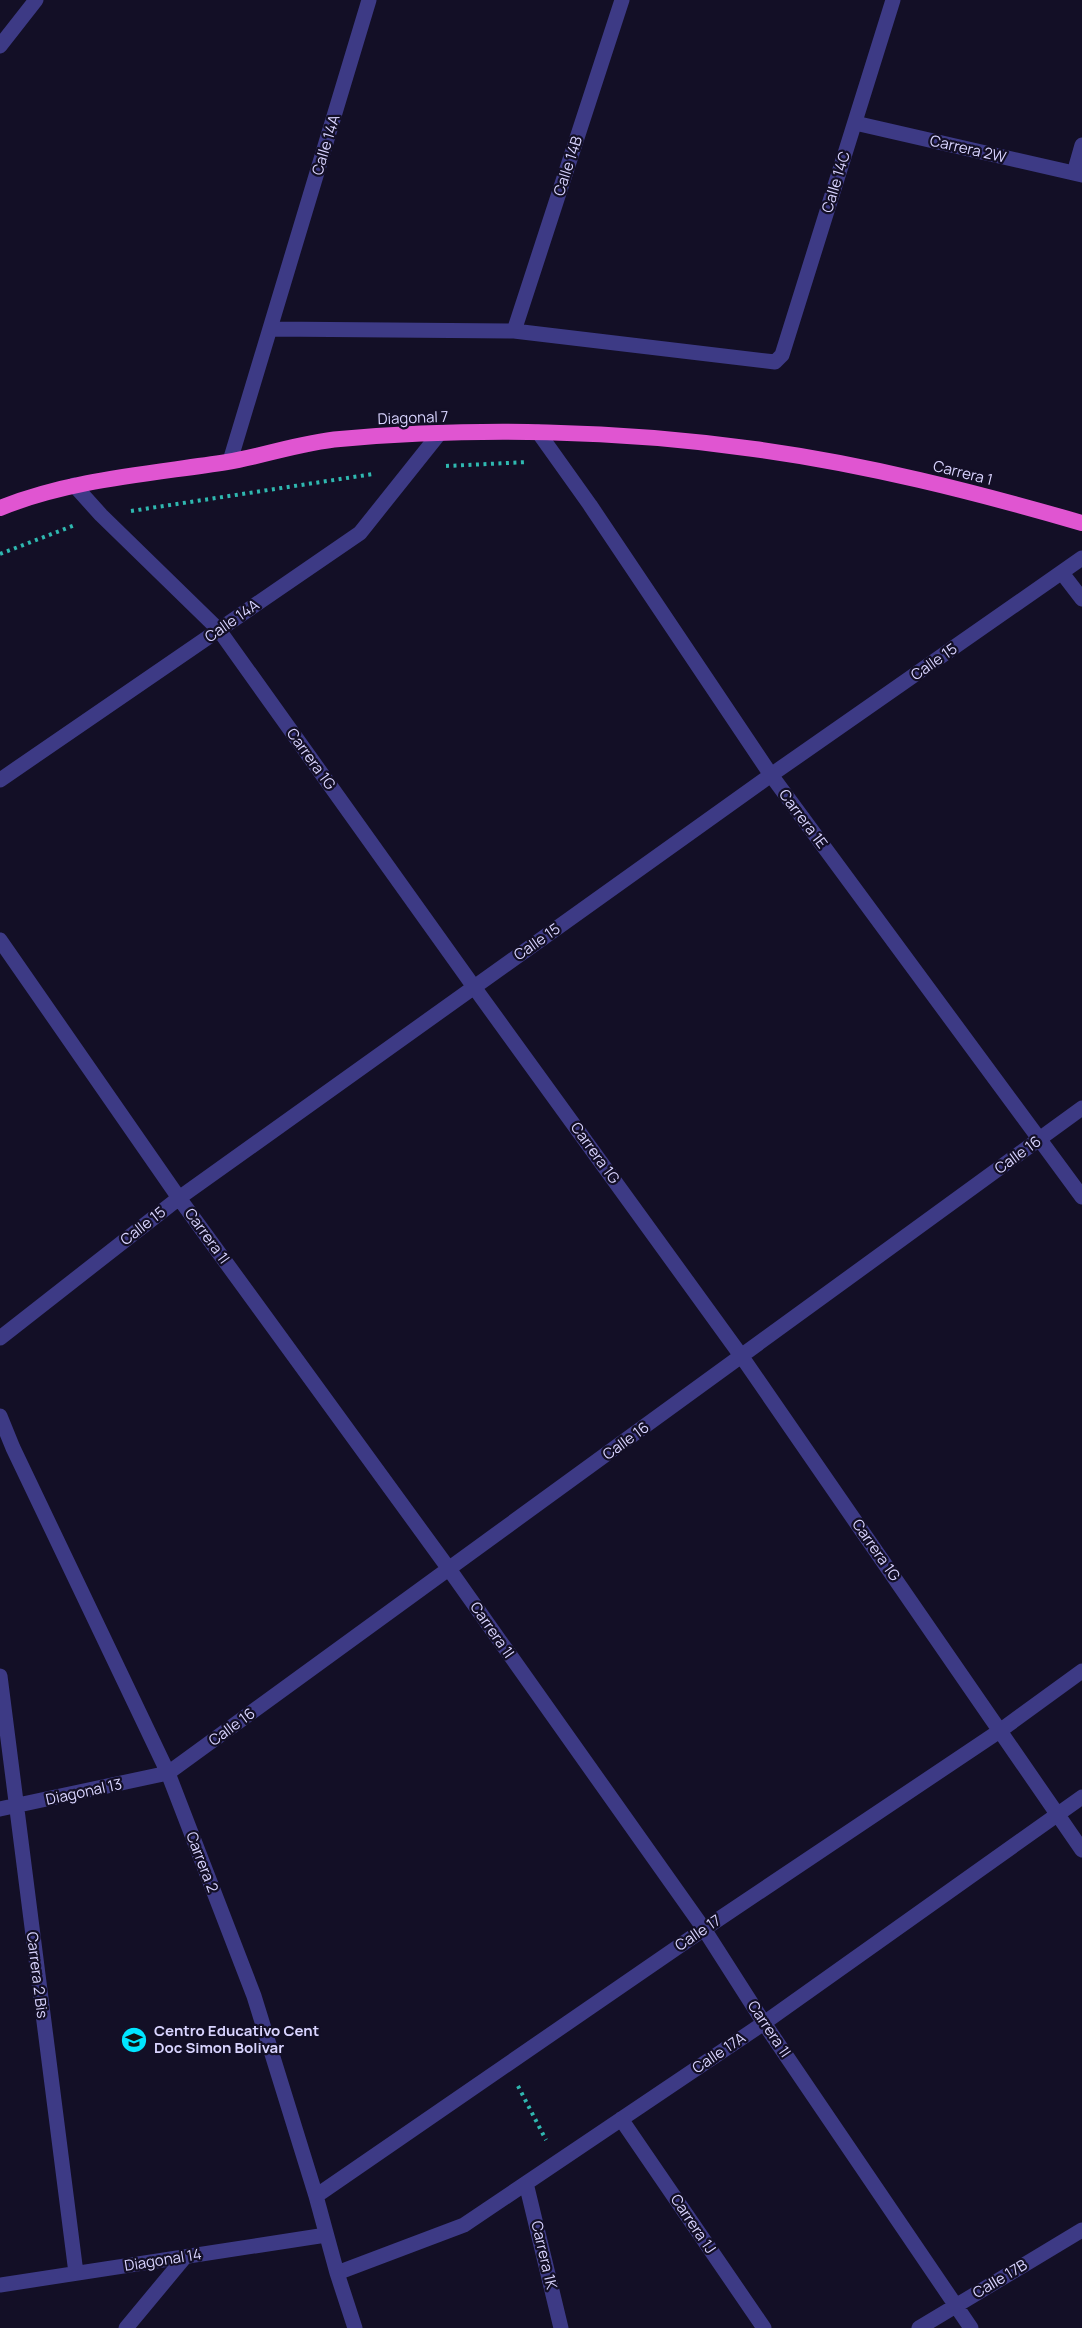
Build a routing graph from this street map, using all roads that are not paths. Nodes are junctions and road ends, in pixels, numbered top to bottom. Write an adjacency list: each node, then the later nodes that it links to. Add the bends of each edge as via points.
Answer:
1 (36, 0): 5 (street)
2 (369, 0): 9 (street, Calle 14A)
3 (622, 0): 10 (street, Calle 14B)
4 (893, 0): 6 (street, Calle 14C)
5 (0, 46)
6 (855, 123): 8 (street, Carrera 2W); 10 (street, Calle 14C, via 782,355 775,362)
7 (1082, 146): 8 (street)
8 (1078, 174)
9 (271, 329): 10 (street); 13 (street, Calle 14A)
10 (514, 332)
11 (538, 432): 12 (highway, Diagonal 7); 14 (highway, Diagonal 7, via 753,448); 22 (street, Carrera 1E)
12 (439, 434): 13 (highway, Diagonal 7, via 337,439); 21 (street, Calle 14A, via 360,532)
13 (230, 461): 15 (highway, Diagonal 7)
14 (833, 462): 17 (highway, Carrera 1, via 945,486)
15 (74, 485): 16 (highway, Diagonal 7); 21 (street, Carrera 1G)
16 (0, 508)
17 (1082, 523)
18 (1082, 558): 19 (street, Calle 15)
19 (1062, 573): 20 (street); 22 (street, Calle 15)
20 (1082, 599)
21 (219, 630): 23 (street, Calle 14A); 25 (street, Carrera 1G)
22 (771, 775): 25 (street, Calle 15); 27 (street, Carrera 1E)
23 (0, 780)
24 (0, 940): 29 (street, Carrera 1I)
25 (474, 987): 29 (street, Calle 15); 31 (street, Carrera 1G)
26 (1082, 1108): 27 (street, Calle 16)
27 (1041, 1138): 28 (street, Carrera 1E); 31 (street, Calle 16)
28 (1082, 1197)
29 (179, 1198): 30 (street, Calle 15); 34 (street, Carrera 1I)
30 (0, 1338)
31 (742, 1357): 34 (street, Calle 16); 37 (street, Carrera 1G)
32 (0, 1416): 33 (street, Carrera 2)
33 (7, 1449): 38 (street, Carrera 2)
34 (450, 1569): 38 (street, Calle 16); 44 (street, Carrera 1I)
35 (1082, 1671): 37 (street, Calle 17)
36 (0, 1676): 40 (street, Carrera 2 Bis)
37 (1001, 1730): 42 (street, Carrera 1G); 44 (street, Calle 17)
38 (168, 1773): 40 (street, Diagonal 13); 48 (street, Carrera 2, via 254,1996)
39 (1082, 1797): 42 (street, Calle 17A)
40 (16, 1807): 41 (street, Diagonal 13); 52 (street, Carrera 2 Bis)
41 (0, 1809)
42 (1058, 1815): 43 (street, Carrera 1G); 45 (street, Calle 17A)
43 (1082, 1850)
44 (704, 1929): 45 (street, Carrera 1I); 48 (street, Calle 17)
45 (764, 2023): 46 (street, Calle 17A); 55 (street, Carrera 1I)
46 (621, 2119): 47 (street, Calle 17A); 59 (street, Carrera 1J)
47 (526, 2183): 53 (street, Calle 17A, via 464,2225); 58 (street, Carrera 1K)
48 (316, 2196): 50 (street, Carrera 2)
49 (1082, 2230): 55 (street, Calle 17B)
50 (326, 2235): 51 (street, Diagonal 14); 53 (street, Carrera 2)
51 (184, 2257): 52 (street, Diagonal 14); 56 (street)
52 (76, 2273): 54 (street, Diagonal 14)
53 (337, 2273): 57 (street, Carrera 2)
54 (0, 2285)
55 (955, 2305): 60 (street, Calle 17B); 61 (street, Carrera 1I)
56 (126, 2328)
57 (355, 2328)
58 (561, 2328)
59 (764, 2328)
60 (919, 2328)
61 (971, 2328)

